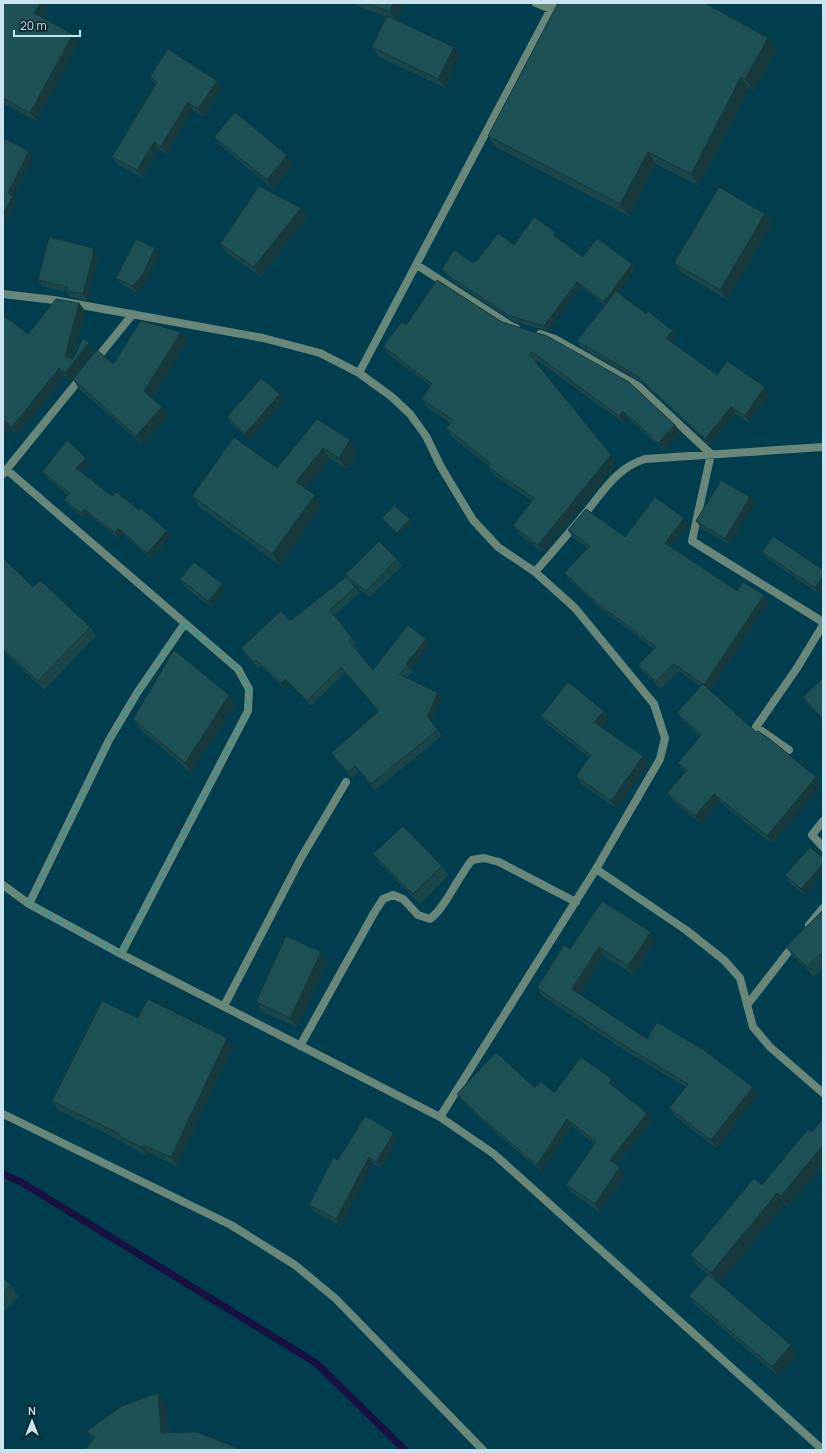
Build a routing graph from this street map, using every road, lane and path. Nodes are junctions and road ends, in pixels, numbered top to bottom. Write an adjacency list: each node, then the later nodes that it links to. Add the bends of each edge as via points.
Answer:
1 (536, 3): 2 (street)
2 (552, 6): 3 (street)
3 (417, 265): 6 (street); 8 (street, via 511,326 556,339 638,386)
4 (3, 294): 5 (street)
5 (132, 314): 6 (street, via 262,338 320,353); 9 (street)
6 (359, 373): 10 (street, via 410,414 426,436 440,467 473,520 498,547)
7 (823, 447): 8 (street)
8 (711, 454): 10 (street, via 645,459 626,468 609,483); 11 (street, via 692,540)
9 (5, 472): 12 (street)
10 (535, 572): 18 (street, via 575,608 654,704 665,738 660,759)
11 (823, 622)
12 (186, 623): 21 (street, via 137,693 109,740); 23 (street, via 238,669 249,689 248,710)
13 (823, 625): 14 (street, via 756,727)
14 (788, 750)
15 (346, 782): 25 (street, via 301,858)
16 (823, 821): 17 (street, via 812,835)
17 (823, 847)
18 (596, 869): 20 (street); 24 (street, via 686,930 724,960 740,978)
19 (3, 885): 21 (street)
20 (576, 902): 26 (street, via 499,862 484,858 472,860 437,914 430,919 418,915 403,899 393,896 383,899); 29 (street)
21 (29, 904): 23 (street)
22 (823, 908): 24 (street)
23 (121, 954): 25 (street)
24 (747, 1005): 27 (street, via 753,1027 770,1047)
25 (224, 1006): 26 (street)
26 (300, 1046): 29 (street)
27 (823, 1093)
28 (3, 1114): 30 (street, via 231,1225 295,1265 336,1299)
29 (440, 1117): 31 (street, via 494,1154)
30 (483, 1450)
31 (823, 1450)

